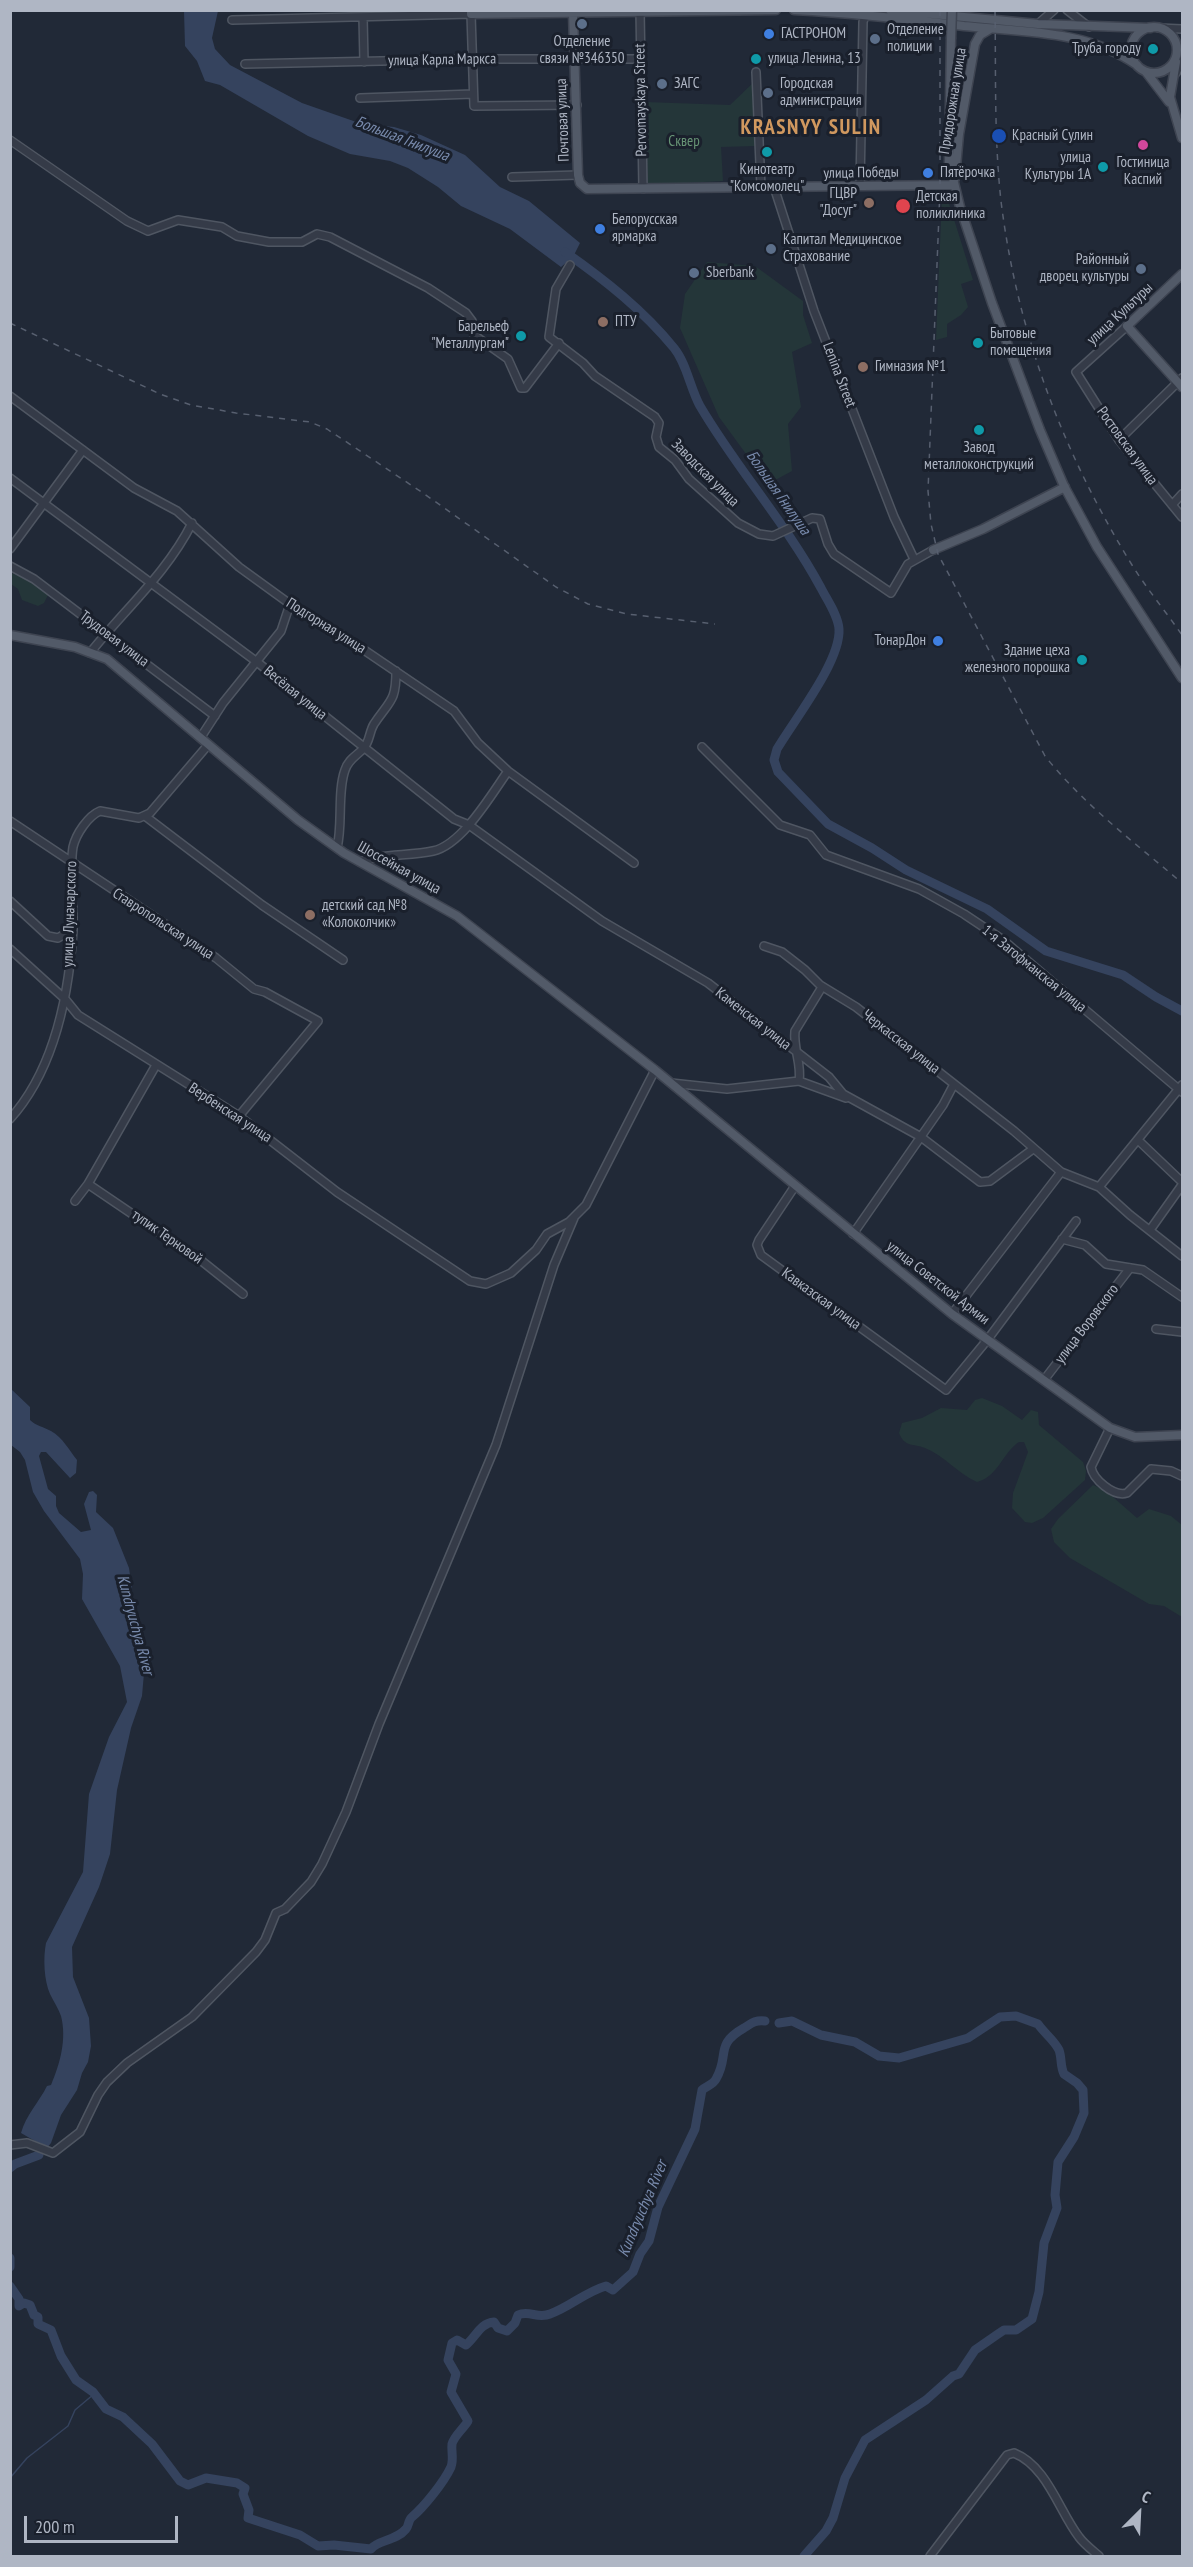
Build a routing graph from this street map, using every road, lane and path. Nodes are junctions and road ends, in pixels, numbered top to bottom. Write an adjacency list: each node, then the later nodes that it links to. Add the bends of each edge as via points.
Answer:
1 (776, 10): 11 (main road)
2 (794, 10): 12 (main road)
3 (876, 10): 12 (main road)
4 (890, 10): 16 (main road)
5 (952, 10): 37 (main road, Придорожная улица, bridge, via 948,143)
6 (983, 10): 16 (main road)
7 (1054, 10): 17 (street)
8 (1068, 10): 18 (street)
9 (471, 12): 10 (main road); 14 (street); 22 (street)
10 (573, 12): 11 (main road); 21 (main road, Почтовая улица)
11 (640, 12): 23 (street, Pervomayskaya Street)
12 (864, 13): 16 (main road); 38 (street)
13 (347, 14): 14 (street); 15 (street)
14 (363, 17): 25 (street)
15 (232, 20)
16 (991, 24): 17 (main road); 27 (main road, via 1088,41); 37 (main road, Придорожная улица, via 975,44)
17 (1038, 24): 18 (main road)
18 (1089, 27): 19 (main road)
19 (1155, 28): 20 (street); 24 (main road, via 1174,38); 27 (main road, via 1138,34 1133,42 1132,55)
20 (1182, 29)
21 (574, 58): 22 (street, улица Карла Маркса); 23 (street, улица Карла Маркса); 31 (main road, Почтовая улица)
22 (472, 59): 25 (street, улица Карла Маркса); 29 (street)
23 (639, 59): 42 (street, Pervomayskaya Street)
24 (1178, 60): 27 (main road, via 1157,73); 32 (main road, via 1170,97)
25 (364, 62): 26 (street, улица Карла Маркса)
26 (245, 64)
27 (1141, 68): 32 (main road)
28 (756, 72): 39 (street)
29 (474, 94): 30 (street); 31 (street, via 474,106)
30 (360, 98)
31 (577, 105): 35 (main road, Почтовая улица)
32 (1174, 111): 33 (main road)
33 (1182, 138)
34 (10, 140): 46 (street, via 148,231 178,220 222,227 237,236 269,242 292,243 317,234 330,237 421,284 466,313 474,335 508,359 521,388 531,381)
35 (578, 175): 36 (street); 41 (main road, Почтовая улица)
36 (512, 177)
37 (954, 185): 38 (main road, улица Победы); 53 (main road, Придорожная улица, via 1000,324)
38 (860, 186): 40 (main road, улица Победы)
39 (761, 187): 40 (main road, улица Победы); 42 (main road, улица Победы)
40 (774, 187): 61 (street, Lenina Street, via 814,310)
41 (587, 189): 42 (main road, улица Победы)
42 (643, 189)
43 (570, 265): 46 (street, Заводская улица, via 556,289 548,333)
44 (1182, 274): 45 (main road, улица Культуры)
45 (1127, 326): 47 (street, улица Культуры); 48 (main road)
46 (559, 343): 61 (street, Заводская улица, via 595,376 655,417 659,423 659,447 727,515 759,534 773,537 812,518 820,519 834,554 891,592)
47 (1076, 372): 50 (street, Ростовская улица)
48 (1181, 383): 50 (street)
49 (10, 396): 51 (street, Подгорная улица)
50 (1119, 440): 56 (street, Ростовская улица)
51 (83, 450): 55 (street); 58 (street, Подгорная улица, via 134,488 165,503)
52 (10, 478): 55 (street, Весёлая улица)
53 (1065, 487): 60 (main road); 70 (main road, via 1103,557)
54 (1182, 495): 56 (street)
55 (43, 502): 59 (street); 63 (street, Весёлая улица)
56 (1172, 505): 57 (street, Ростовская улица)
57 (1182, 517)
58 (192, 523): 63 (street); 64 (street, Подгорная улица, via 239,567)
59 (10, 549)
60 (933, 550): 61 (street)
61 (914, 559)
62 (10, 566): 65 (street, Трудовая улица)
63 (151, 583): 65 (street); 68 (street, Весёлая улица)
64 (290, 604): 68 (street, via 281,631); 69 (street, Подгорная улица)
65 (106, 632): 67 (street); 71 (street, Трудовая улица)
66 (10, 634): 67 (main road, Шоссейная улица)
67 (90, 653): 72 (main road, Шоссейная улица, via 107,659)
68 (257, 662): 71 (street); 75 (street, Весёлая улица)
69 (396, 671): 75 (street, via 392,702 373,726); 76 (street, Подгорная улица, via 454,711 478,743)
70 (1182, 678)
71 (215, 716): 72 (street)
72 (201, 737): 73 (main road, Шоссейная улица)
73 (208, 746): 77 (street); 80 (main road, Шоссейная улица)
74 (702, 747): 98 (street, 1-я Загофманская улица, via 780,825 810,835 826,855 919,889 964,914 1003,940)
75 (364, 749): 79 (street, Весёлая улица, via 454,819); 80 (street, via 345,770)
76 (508, 771): 79 (street); 82 (street, Подгорная улица)
77 (145, 816): 83 (street, улица Луначарского, via 96,813 76,839); 89 (street, via 262,905)
78 (10, 821): 83 (street, Ставропольская улица)
79 (469, 825): 81 (street, via 435,851); 85 (street, Весёлая улица)
80 (337, 848): 81 (main road, Шоссейная улица)
81 (360, 862): 94 (main road, Шоссейная улица, via 457,916)
82 (634, 863)
83 (73, 864): 86 (street, улица Луначарского); 101 (street, Ставропольская улица, via 216,958 243,982 318,1021)
84 (10, 901): 86 (street, via 48,936 58,938)
85 (580, 907): 92 (street, Каменская улица, via 708,983)
86 (73, 929): 91 (street, улица Луначарского)
87 (764, 946): 90 (street, Черкасская улица, via 782,952 806,969)
88 (10, 949): 91 (street, Вербенская улица)
89 (343, 960)
90 (822, 987): 92 (street, via 795,1031); 97 (street, Черкасская улица, via 856,1006)
91 (65, 999): 93 (street, Вербенская улица, via 78,1015); 102 (street, улица Луначарского, via 34,1088)
92 (796, 1052): 95 (street); 99 (street, Каменская улица)
93 (156, 1065): 101 (street, Вербенская улица); 108 (street)
94 (654, 1070): 96 (main road, Шоссейная улица); 112 (street, via 586,1204)
95 (799, 1081): 96 (street, via 727,1089); 99 (street)
96 (670, 1083): 100 (main road, Шоссейная улица)
97 (954, 1084): 103 (street); 105 (street, Черкасская улица)
98 (1181, 1089): 104 (street)
99 (851, 1099): 103 (street, Каменская улица)
100 (697, 1105): 109 (main road, улица Советской Армии)
101 (239, 1116): 112 (street, Вербенская улица, via 337,1192 479,1284 499,1279 517,1268 547,1234)
102 (10, 1119)
103 (921, 1137): 105 (street, Каменская улица, via 974,1179 985,1183); 115 (street)
104 (1138, 1140): 107 (street); 110 (street)
105 (1033, 1149): 106 (street, Черкасская улица)
106 (1061, 1172): 110 (street, Черкасская улица); 121 (street)
107 (1182, 1183): 114 (street)
108 (88, 1184): 111 (street); 119 (street, тупик Терновой)
109 (795, 1186): 115 (main road, улица Советской Армии); 124 (street, Кавказская улица, via 759,1240 761,1255 946,1390)
110 (1099, 1186): 114 (street)
111 (75, 1201)
112 (574, 1218): 129 (street, via 554,1264 496,1445 322,1864 295,1899 276,1913 256,1952 212,1998 107,2082 80,2133 53,2153 27,2143)
113 (1076, 1221): 116 (street)
114 (1150, 1230): 117 (street)
115 (853, 1234): 121 (main road, улица Советской Армии)
116 (1062, 1239): 118 (street, via 1085,1245 1106,1264); 124 (street)
117 (1182, 1256)
118 (1130, 1268): 120 (street, via 1143,1270); 125 (street, улица Воровского)
119 (243, 1294)
120 (1182, 1297)
121 (952, 1314): 124 (main road, улица Советской Армии)
122 (1156, 1329): 123 (street)
123 (1182, 1332)
124 (988, 1339): 125 (main road, улица Советской Армии)
125 (1044, 1380): 126 (main road, улица Советской Армии)
126 (1110, 1428): 127 (main road, улица Советской Армии, via 1135,1437); 128 (street, via 1091,1467 1112,1492 1127,1493 1151,1469)
127 (1182, 1436)
128 (1182, 1476)
129 (10, 2145)
130 (930, 2556): 131 (street, via 1007,2455 1014,2453 1037,2469 1079,2538)
131 (1099, 2556)

